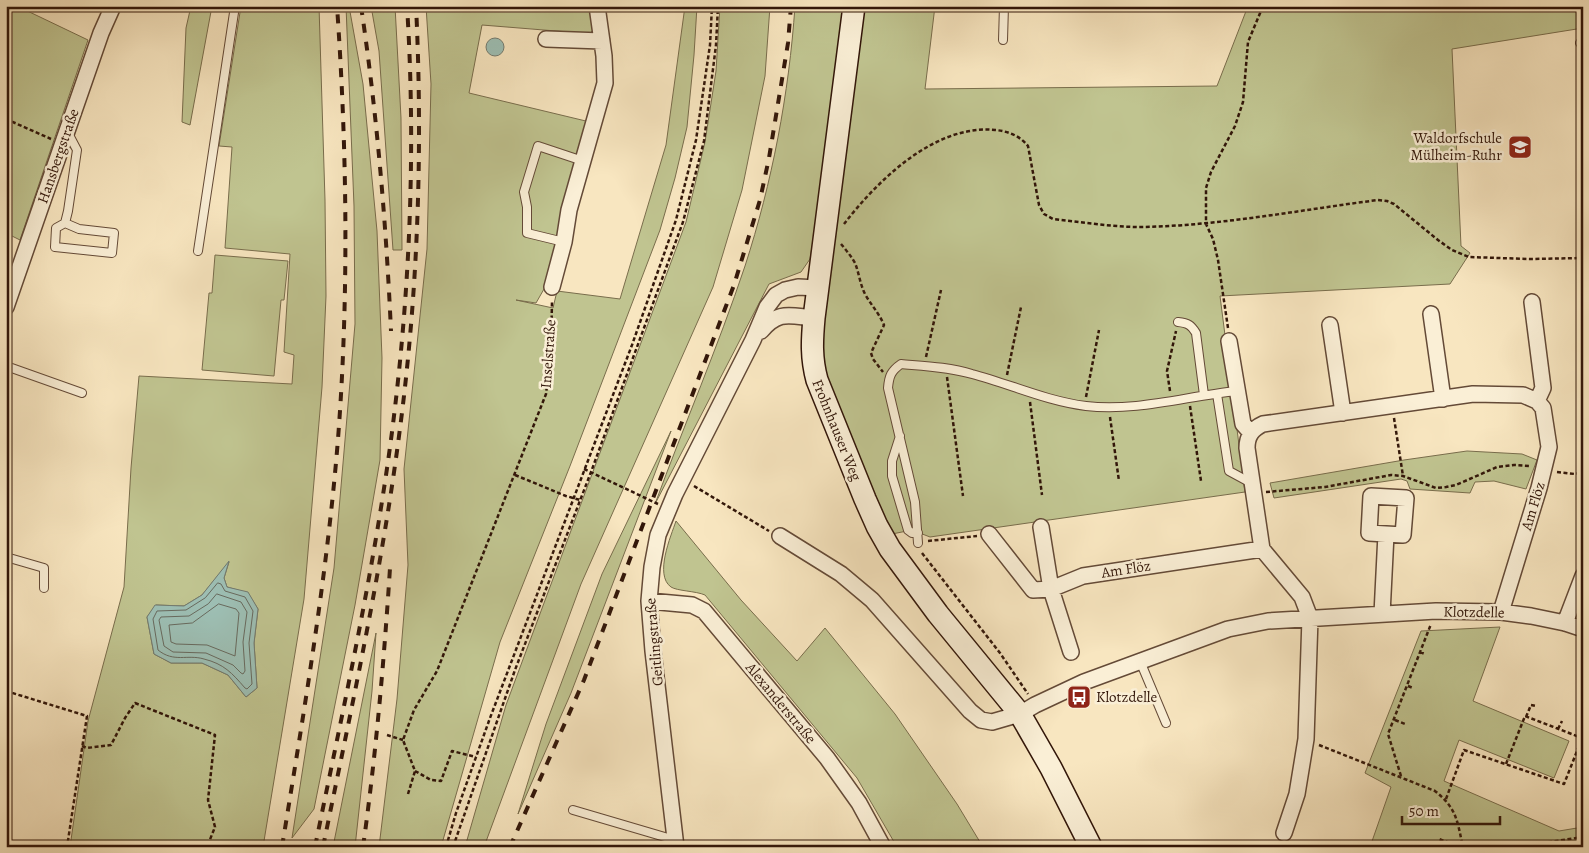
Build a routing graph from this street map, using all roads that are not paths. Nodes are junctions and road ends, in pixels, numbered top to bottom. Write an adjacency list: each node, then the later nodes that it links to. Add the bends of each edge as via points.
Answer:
1 (113, 6): 9 (street, Hansbergstraße)
2 (235, 6): 13 (lane)
3 (597, 6): 8 (street)
4 (854, 6): 15 (main road, Frohnhauser Weg)
5 (1004, 6): 7 (lane)
6 (546, 39): 8 (street)
7 (1003, 40)
8 (602, 41): 10 (street, via 606,83)
9 (64, 138): 11 (lane, via 77,150); 17 (street, Hansbergstraße)
10 (583, 161): 12 (street); 12 (lane, via 538,146 524,192 527,233)
11 (65, 223): 11 (lane, via 79,229 114,233 112,253 55,247 56,228)
12 (564, 242): 14 (street)
13 (198, 251)
14 (552, 287)
15 (818, 288): 19 (main road, Frohnhauser Weg); 22 (street, Geitlingstraße, via 798,287 776,295 767,307)
16 (1532, 302): 30 (street, via 1543,388)
17 (6, 307)
18 (1432, 314): 29 (street)
19 (814, 318): 22 (street, Geitlingstraße, via 781,316 769,322); 54 (main road, Frohnhauser Weg, via 812,364 877,526 938,614)
20 (1178, 322): 28 (lane, via 1192,326 1196,333)
21 (1330, 325): 31 (street)
22 (753, 340): 46 (street, Geitlingstraße, via 668,509 658,535)
23 (1229, 341): 25 (street)
24 (6, 366): 26 (lane)
25 (1237, 391): 27 (lane); 32 (street, via 1243,424)
26 (82, 392)
27 (1217, 394): 28 (lane); 34 (lane, via 1229,471)
28 (1204, 395): 33 (lane, via 1143,405 1085,406 1056,401 971,373 901,364 893,370 888,388)
29 (1443, 399): 30 (street, via 1473,394 1523,395); 31 (street)
30 (1537, 401): 47 (street, Am Flöz, via 1543,408 1549,447)
31 (1342, 413): 32 (street, via 1263,424)
32 (1251, 433): 34 (street, via 1247,448)
33 (900, 436): 36 (lane, via 915,502); 36 (lane, via 892,461 892,476 908,530)
34 (1254, 488): 41 (street)
35 (1041, 527): 45 (street)
36 (918, 534): 40 (lane)
37 (989, 534): 45 (street, via 1033,590)
38 (1386, 534): 48 (street)
39 (780, 536): 54 (street, via 856,585 970,712 981,720 992,722)
40 (918, 542)
41 (1262, 549): 45 (street, Am Flöz, via 1083,576); 49 (street, via 1302,597)
42 (6, 557): 44 (lane, via 44,568)
43 (1583, 576): 50 (street)
44 (44, 588)
45 (1051, 590): 52 (street)
46 (649, 601): 58 (street, Geitlingstraße); 59 (street, Alexanderstraße, via 692,605 704,611 827,758 859,803)
47 (1501, 612): 48 (street, Klotzdelle); 50 (street, Klotzdelle)
48 (1382, 614): 49 (street, Klotzdelle)
49 (1310, 618): 53 (street, Klotzdelle, via 1268,620 1228,629); 57 (street, via 1306,739 1297,794)
50 (1565, 623): 51 (street, Klotzdelle)
51 (1583, 629)
52 (1071, 652)
53 (1140, 661): 54 (street, Klotzdelle, via 1084,682); 55 (lane)
54 (1027, 709): 60 (main road, Frohnhauser Weg, via 1051,768)
55 (1166, 723)
56 (573, 810): 58 (lane)
57 (1284, 834)
58 (676, 844)
59 (882, 847)
60 (1092, 847)

